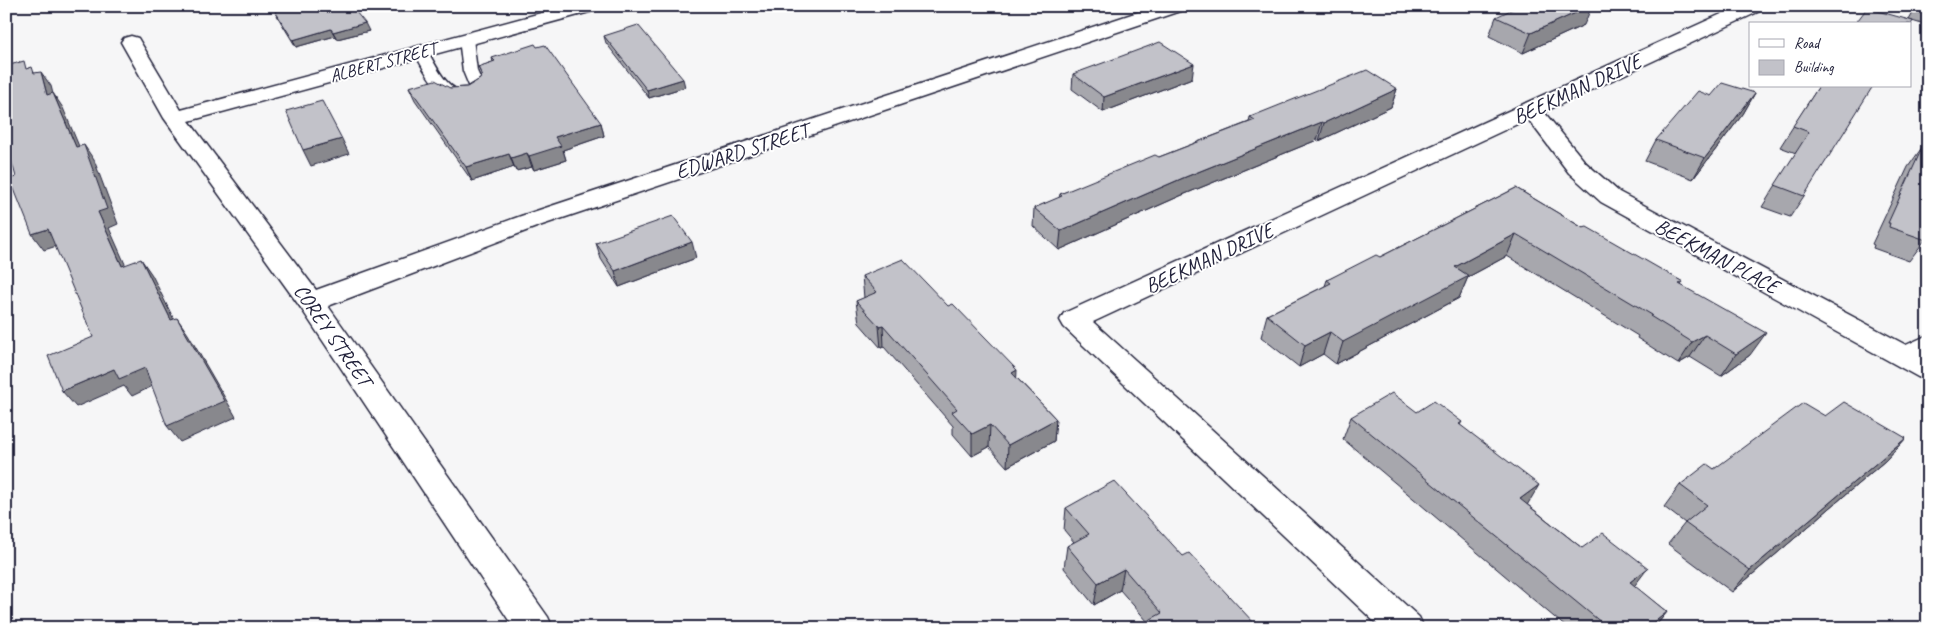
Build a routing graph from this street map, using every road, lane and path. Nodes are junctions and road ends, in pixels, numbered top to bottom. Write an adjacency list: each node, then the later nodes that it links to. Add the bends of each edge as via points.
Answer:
1 (590, 6): 4 (street, ALBERT STREET)
2 (1176, 6): 9 (street, EDWARD STREET, via 530,221)
3 (1755, 6): 7 (street, BEEKMAN DRIVE)
4 (466, 39): 6 (street, ALBERT STREET); 6 (lane, via 470,71 478,88 472,94 454,95 446,91)
5 (131, 42): 8 (street, COREY STREET)
6 (421, 52): 8 (street, ALBERT STREET)
7 (1532, 110): 10 (street, BEEKMAN PLACE, via 1566,156 1610,197); 12 (street, BEEKMAN DRIVE, via 1074,320)
8 (175, 118): 9 (street, COREY STREET)
9 (311, 302): 11 (street, COREY STREET)
10 (1921, 358)
11 (535, 628)
12 (1406, 628)

